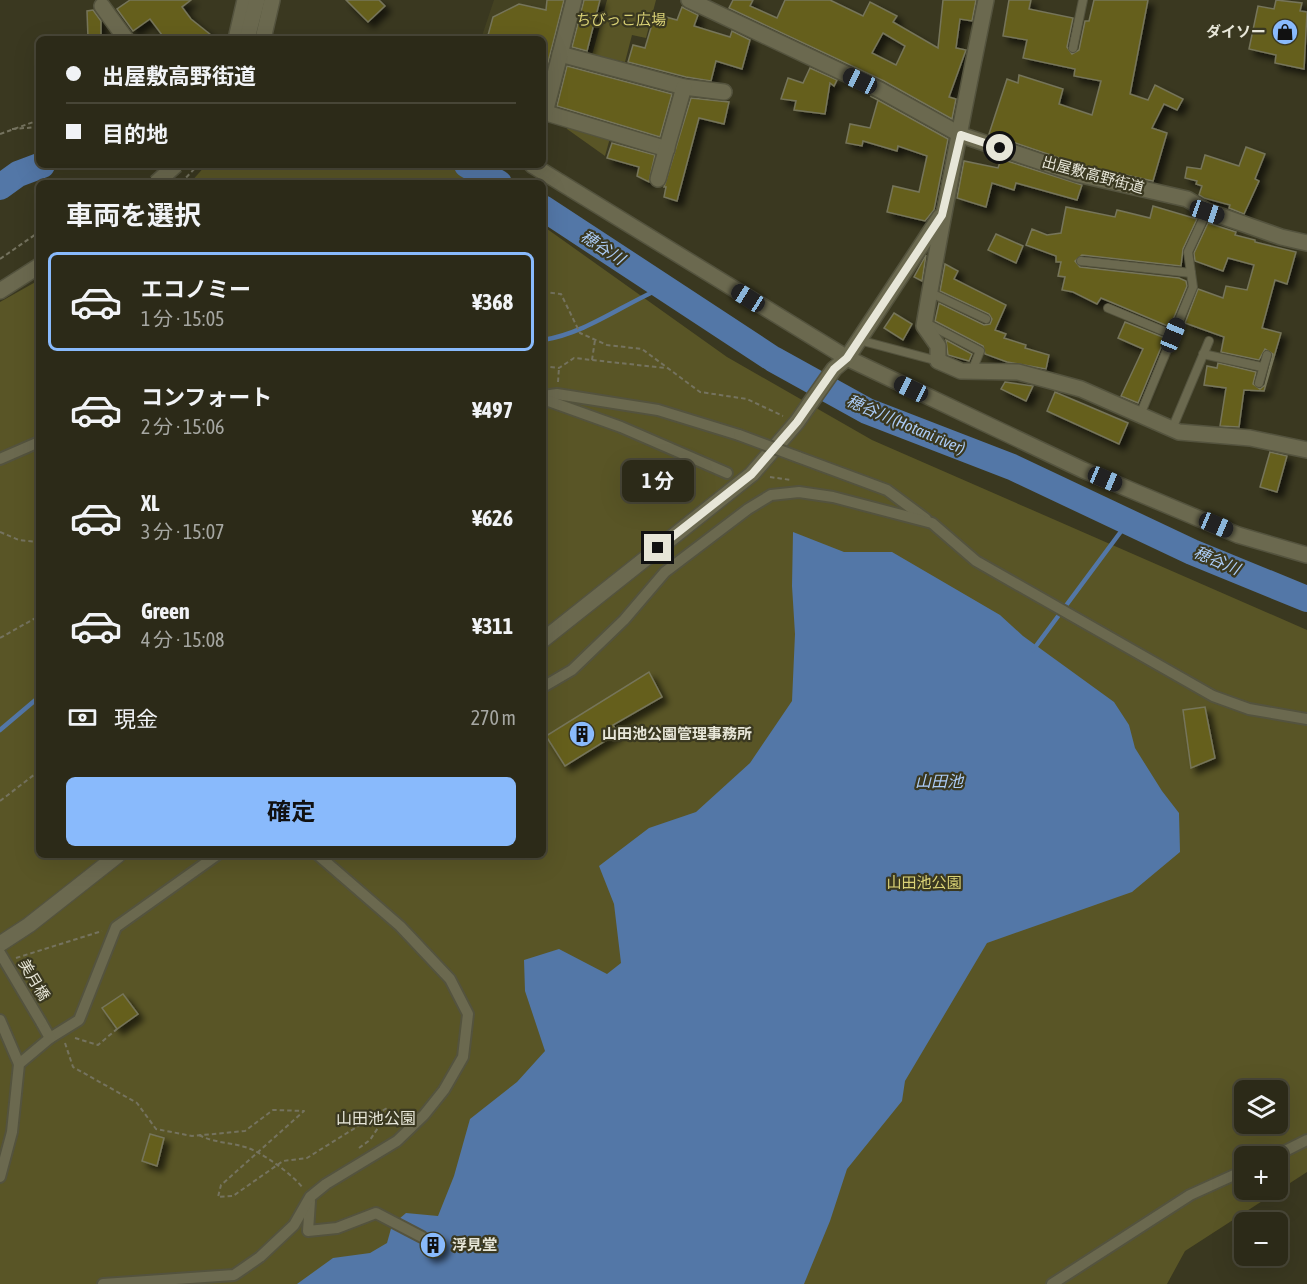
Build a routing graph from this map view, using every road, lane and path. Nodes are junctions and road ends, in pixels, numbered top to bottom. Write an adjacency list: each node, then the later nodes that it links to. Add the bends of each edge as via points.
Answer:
1 (245, 0): 10 (street)
2 (257, 0): 11 (street)
3 (272, 0): 12 (street)
4 (574, 0): 14 (street)
5 (689, 0): 23 (street, 出屋敷高野街道, via 880,90)
6 (986, 0): 23 (street)
7 (1083, 0): 13 (lane)
8 (102, 6): 9 (street)
9 (124, 36)
10 (237, 36)
11 (248, 36)
12 (264, 36)
13 (1073, 48)
14 (560, 54): 15 (street); 17 (street)
15 (684, 87): 16 (street); 24 (street)
16 (724, 92)
17 (546, 105)
18 (546, 113): 24 (street)
19 (36, 121): 21 (path)
20 (36, 127): 21 (path)
21 (6, 130): 22 (path)
22 (0, 134)
23 (961, 135): 31 (street, 出屋敷高野街道, via 1077,174 1187,199); 32 (street)
24 (667, 149): 28 (street)
25 (173, 168): 29 (street, bridge)
26 (195, 168): 30 (path)
27 (537, 168): 51 (street)
28 (658, 179)
29 (159, 180)
30 (184, 180)
31 (1207, 212): 34 (street, 出屋敷高野街道); 38 (lane, via 1188,252)
32 (942, 215): 41 (street); 47 (street)
33 (36, 234): 35 (path)
34 (1307, 243)
35 (0, 259)
36 (1081, 261): 38 (lane)
37 (36, 268): 39 (street)
38 (1191, 273): 45 (lane, via 1193,286)
39 (0, 291)
40 (546, 292): 46 (path, via 561,294 580,333)
41 (931, 294): 43 (lane); 44 (street)
42 (1108, 308): 45 (lane)
43 (986, 319)
44 (925, 322): 53 (street, via 938,346); 57 (lane, via 980,351)
45 (1173, 335): 61 (lane)
46 (595, 340): 52 (path); 55 (path, via 642,349)
47 (859, 340): 51 (street); 53 (lane)
48 (1209, 341): 49 (lane)
49 (1203, 354): 56 (lane); 63 (lane)
50 (1267, 355): 56 (lane)
51 (847, 358): 62 (street, via 834,369); 71 (street, via 1083,470 1238,535)
52 (592, 360): 54 (path, via 574,358 559,368); 55 (path)
53 (938, 361): 57 (street, via 961,371)
54 (546, 366)
55 (668, 368): 62 (path, via 700,392 747,399)
56 (1262, 368): 58 (lane)
57 (972, 371): 61 (street, via 1018,372 1081,389)
58 (1259, 383)
59 (546, 396): 68 (street, bridge, via 557,394 658,410 739,435 887,490)
60 (546, 398): 67 (street, via 694,456)
61 (1140, 415): 63 (street)
62 (799, 418): 74 (street, via 752,474)
63 (1172, 429): 65 (street, via 1250,438)
64 (36, 443): 66 (street)
65 (1307, 450)
66 (0, 459)
67 (726, 473)
68 (932, 522): 75 (street, via 833,496 799,492 771,495 665,572 624,620 572,670); 76 (street, via 976,561 1213,696 1250,709)
69 (0, 532): 70 (path)
70 (36, 542)
71 (1307, 555)
72 (36, 618): 73 (path)
73 (0, 638)
74 (546, 638)
75 (546, 685)
76 (1307, 719)
77 (36, 773): 78 (path)
78 (0, 801)
79 (114, 858): 83 (street)
80 (213, 858): 82 (street)
81 (321, 858): 99 (street, via 400,926 450,979 469,1024 463,1057 424,1115 397,1141)
82 (116, 927): 85 (path, via 45,947); 88 (street, via 79,1020)
83 (0, 944)
84 (0, 953): 89 (street, 美月橋, bridge)
85 (9, 962)
86 (0, 1020): 90 (street)
87 (117, 1029): 88 (path, via 98,1045)
88 (62, 1032): 89 (street); 91 (path, via 73,1067 137,1103 156,1130)
89 (50, 1038): 90 (street)
90 (19, 1064): 98 (street, via 12,1132)
91 (199, 1135): 94 (path, via 212,1142); 94 (path, via 245,1131 273,1110 304,1111)
92 (1307, 1140): 93 (street)
93 (1288, 1150)
94 (258, 1152): 96 (path); 96 (path, via 221,1185 218,1197 233,1196)
95 (351, 1153): 96 (path, via 370,1140 389,1111 387,1108 307,1158 283,1161)
96 (276, 1166): 99 (path, via 295,1178)
97 (1234, 1175): 102 (street, via 1190,1194)
98 (0, 1176)
99 (310, 1197): 100 (street, via 308,1231 337,1228 376,1213); 101 (street, via 294,1225 234,1275)
100 (422, 1237)
101 (103, 1284)
102 (1052, 1284)

